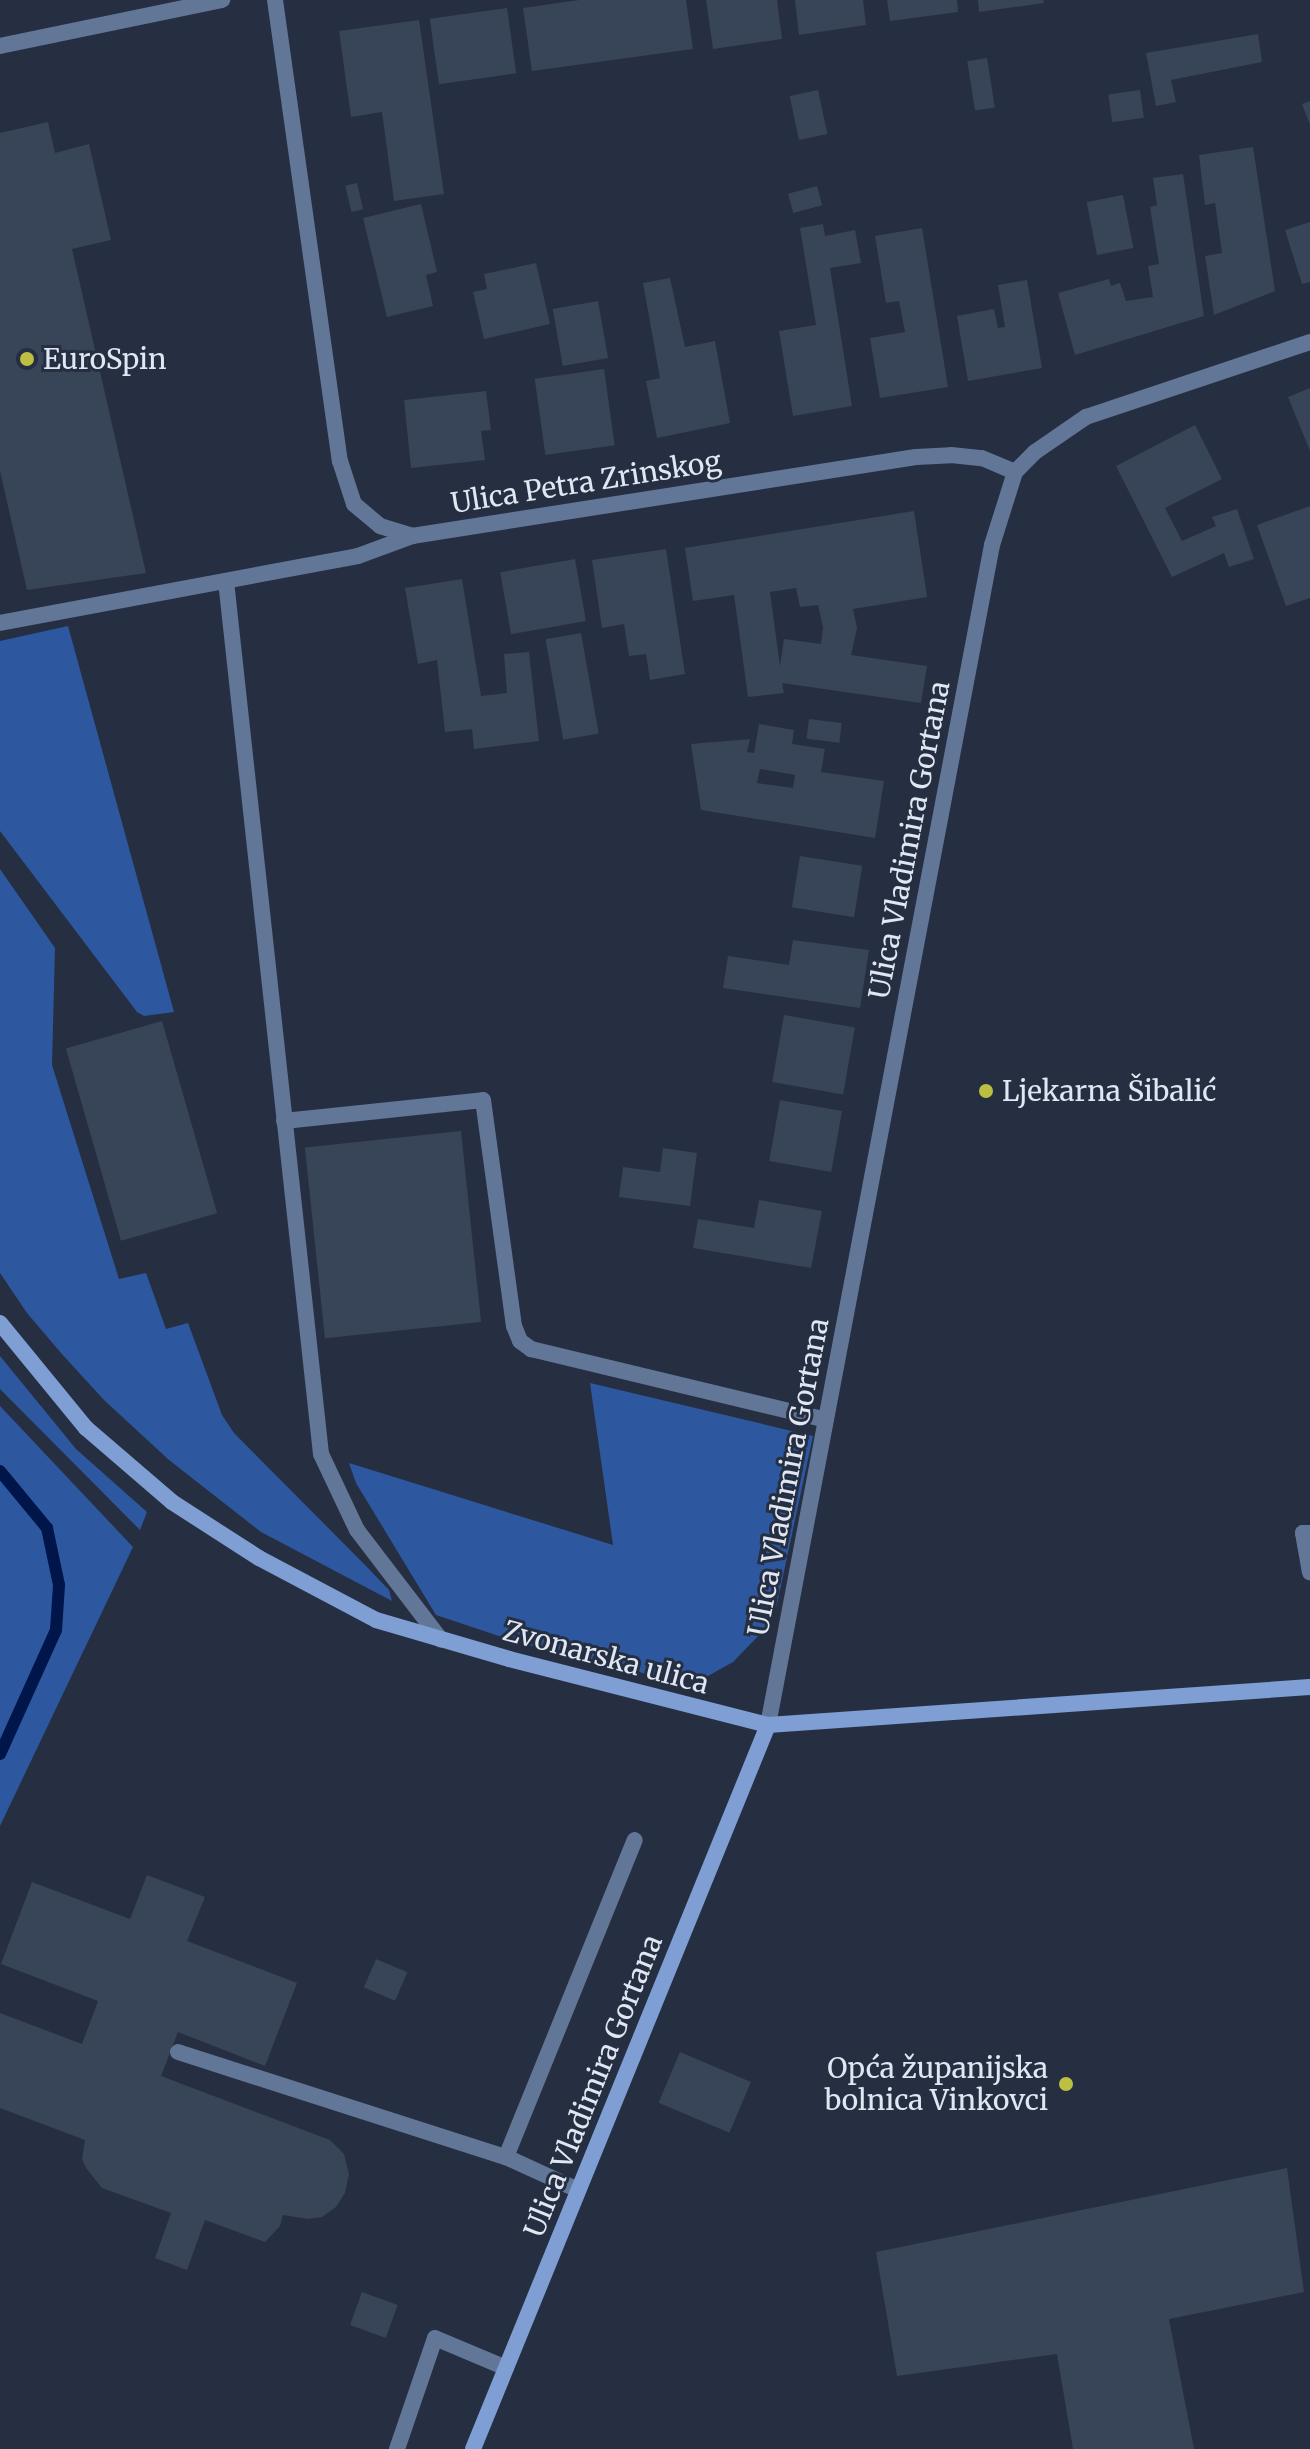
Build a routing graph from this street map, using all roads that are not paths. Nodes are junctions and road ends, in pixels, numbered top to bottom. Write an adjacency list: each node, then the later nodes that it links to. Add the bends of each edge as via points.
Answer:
1 (222, 0): 3 (street)
2 (275, 0): 6 (street, Ulica Petra Zrinskog, via 340,461 354,504 380,526)
3 (0, 46)
4 (1310, 342): 5 (street, via 1086,417)
5 (1015, 472): 6 (street, Ulica Petra Zrinskog, via 982,458 916,457); 11 (street, Ulica Vladimira Gortana, via 992,545)
6 (412, 536): 7 (street, via 358,556)
7 (226, 581): 8 (street); 9 (street)
8 (0, 623)
9 (284, 1121): 11 (street, via 483,1100 520,1341 531,1349); 14 (street, via 321,1454 357,1530)
10 (0, 1323): 14 (main road, Zvonarska ulica, via 86,1428 172,1502 259,1558 376,1620)
11 (826, 1420): 16 (street, Ulica Vladimira Gortana)
12 (1310, 1533): 13 (street, via 1303,1533)
13 (1310, 1572)
14 (441, 1640): 16 (main road, Zvonarska ulica)
15 (1310, 1687): 16 (main road, Zvonarska ulica)
16 (768, 1725): 20 (main road, Ulica Vladimira Gortana)
17 (635, 1840): 19 (street)
18 (178, 2052): 19 (street)
19 (506, 2157): 20 (street)
20 (578, 2190): 21 (main road, Ulica Vladimira Gortana)
21 (506, 2368): 22 (street, via 435,2338); 23 (main road, Ulica Vladimira Gortana)
22 (397, 2449)
23 (473, 2449)

